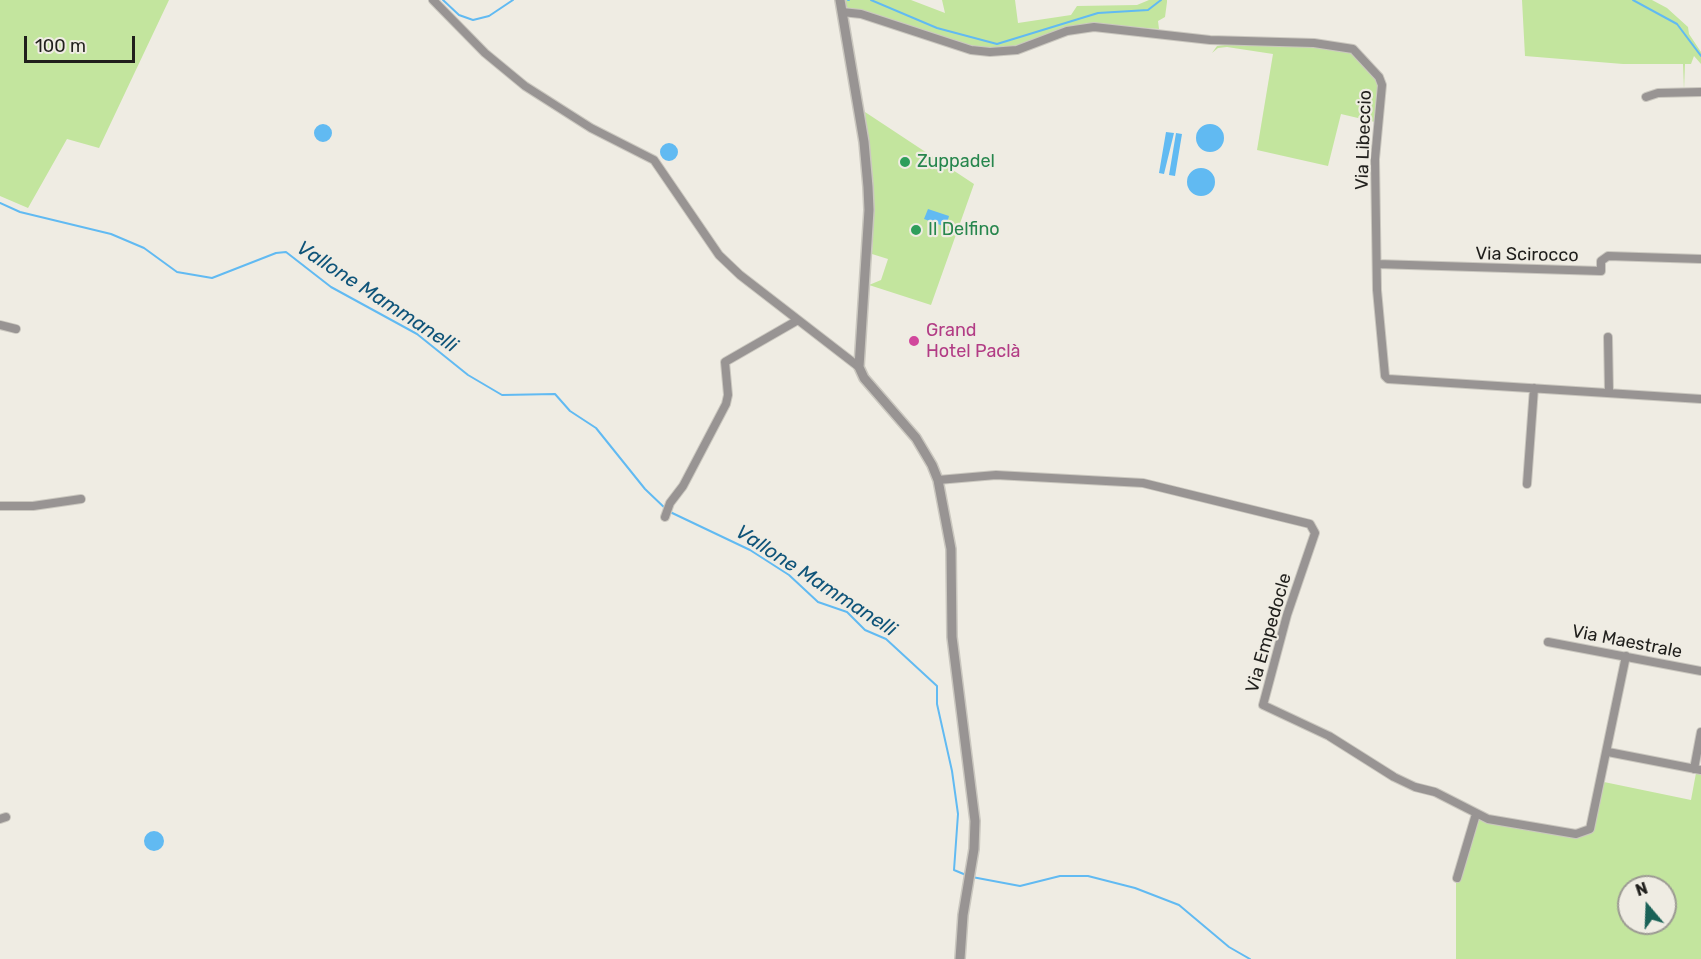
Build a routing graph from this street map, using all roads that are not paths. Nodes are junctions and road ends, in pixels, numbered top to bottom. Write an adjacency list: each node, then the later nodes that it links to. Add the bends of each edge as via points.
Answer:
1 (433, 0): 8 (street, via 485,53 525,86 591,128 654,160 719,255)
2 (840, 0): 3 (street)
3 (842, 12): 7 (street, Via Libeccio, via 861,14 971,50 990,52 1017,50 1067,31 1094,27 1210,40 1314,43 1353,49 1382,85 1375,159); 12 (street, via 864,142 868,199)
4 (1701, 92): 5 (street)
5 (1646, 97)
6 (1701, 259): 7 (street, Via Scirocco, via 1608,256 1601,261 1601,272)
7 (1377, 264): 13 (street, Via Libeccio, via 1383,372 1388,379)
8 (798, 320): 12 (street); 20 (street, via 725,362 726,404)
9 (0, 325): 10 (street)
10 (16, 329)
11 (1608, 337): 14 (street)
12 (859, 368): 16 (street, via 916,438)
13 (1534, 388): 14 (street, Via Libeccio); 17 (street)
14 (1609, 392): 15 (street, Via Libeccio)
15 (1701, 399)
16 (938, 480): 27 (street, Via Empedocle, via 996,475 1143,483 1310,524 1314,533 1263,705 1329,736 1394,777 1435,792); 29 (street, via 951,549 952,637 975,821)
17 (1527, 484)
18 (81, 499): 19 (street, via 33,507)
19 (0, 506)
20 (665, 517)
21 (1548, 642): 22 (street, Via Maestrale)
22 (1626, 656): 23 (street, Via Maestrale); 25 (street, Via Empedocle)
23 (1701, 671)
24 (1701, 732): 26 (street)
25 (1608, 752): 26 (street); 27 (street, Via Empedocle, via 1594,822 1585,833 1567,833)
26 (1697, 770)
27 (1476, 814): 28 (street)
28 (1457, 878)
29 (960, 959)

